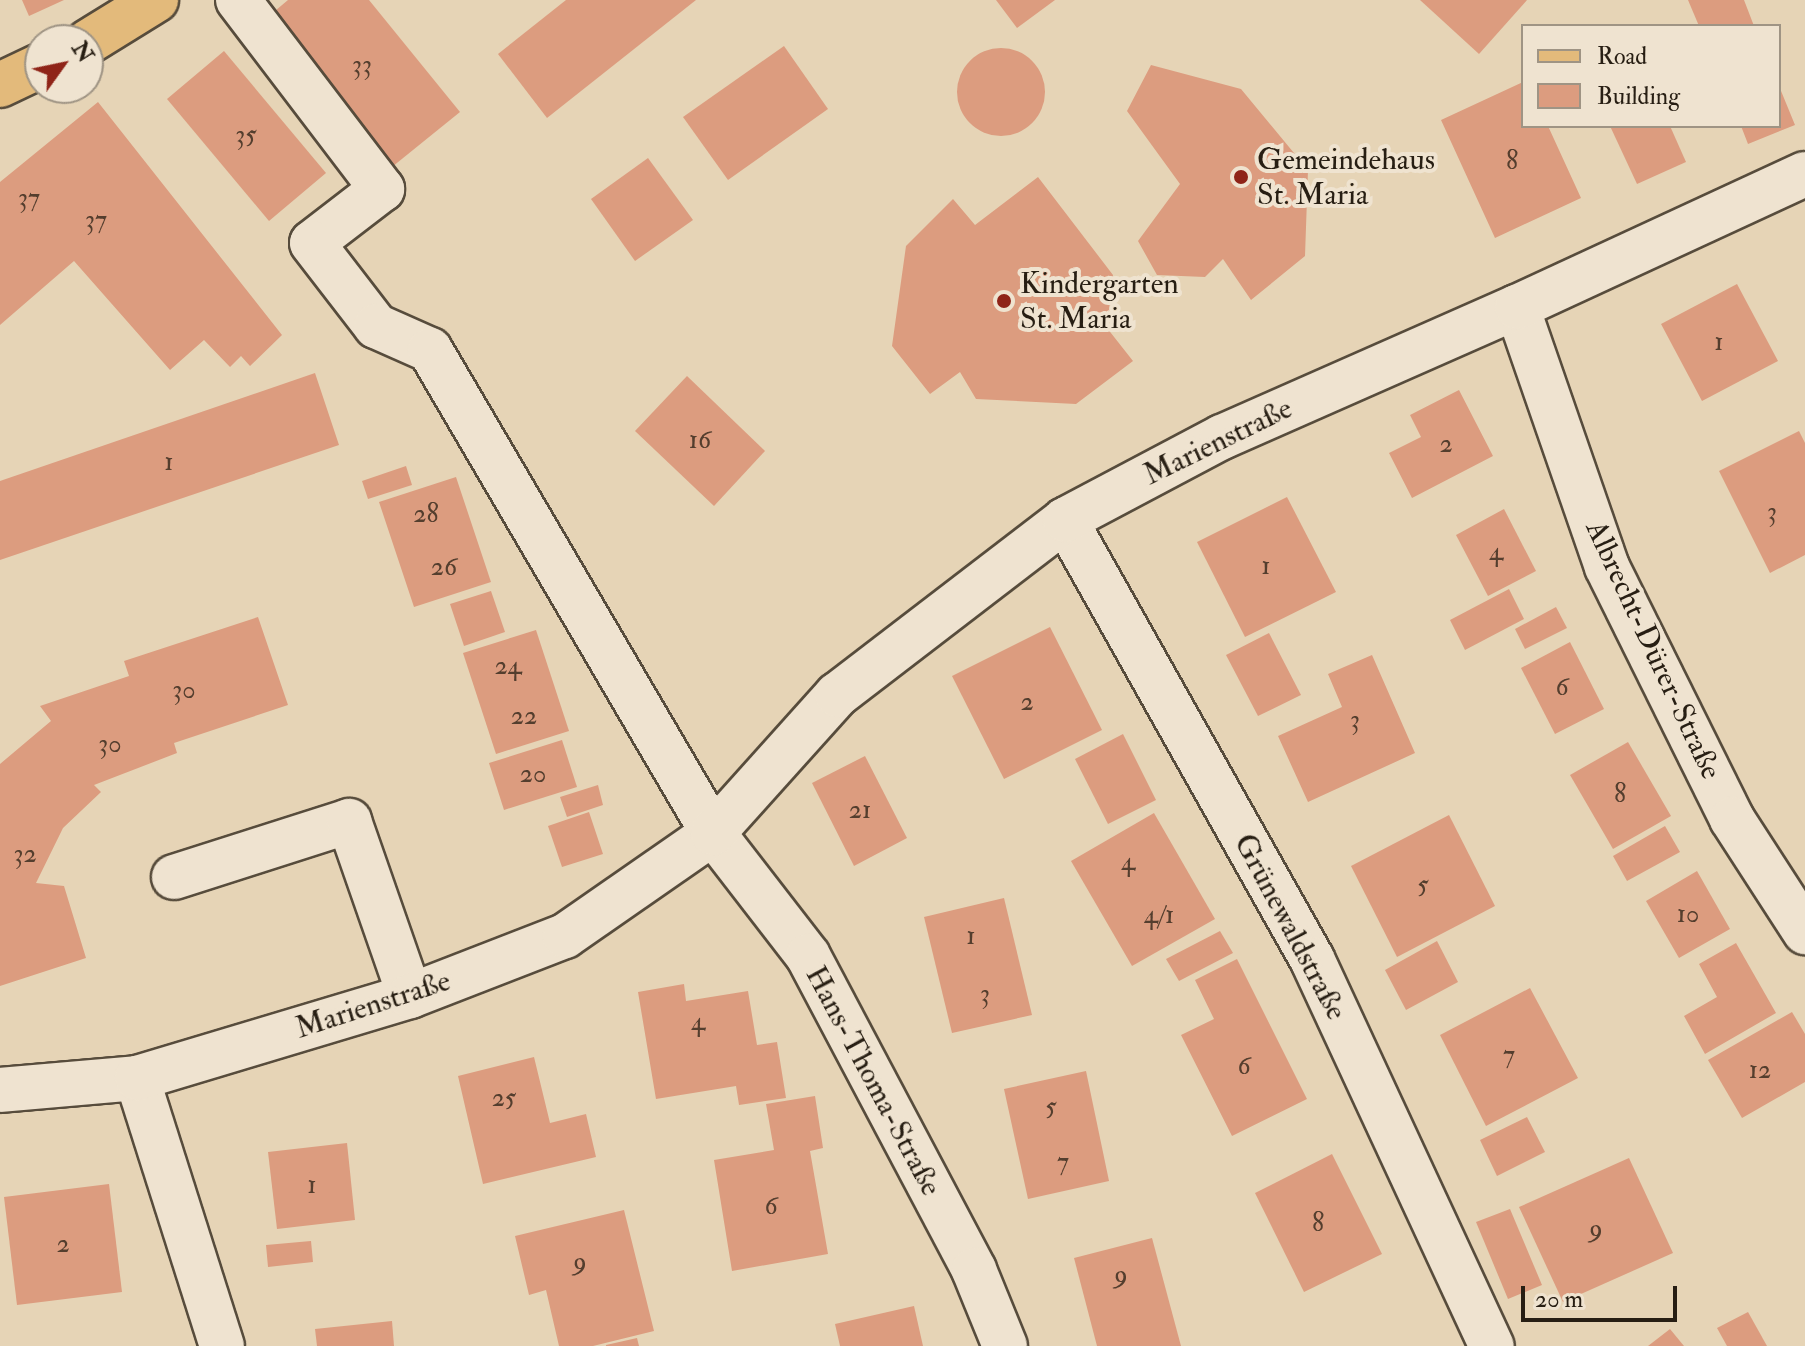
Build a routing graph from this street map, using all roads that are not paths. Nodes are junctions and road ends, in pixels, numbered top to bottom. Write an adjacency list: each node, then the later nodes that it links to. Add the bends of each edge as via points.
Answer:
1 (156, 0): 3 (main road)
2 (238, 0): 9 (street, via 382,189 312,243 376,326 430,350)
3 (104, 32)
4 (24, 74): 5 (main road)
5 (0, 85)
6 (1805, 174): 7 (street, Marienstraße)
7 (1517, 307): 8 (street, Marienstraße, via 1222,437); 11 (street, Albrecht-Dürer-Straße, via 1607,567 1732,819)
8 (1065, 520): 9 (street, Marienstraße, via 837,695); 17 (street, Grünewaldstraße, via 1312,959)
9 (713, 833): 12 (street, Marienstraße, via 565,936); 16 (street, Hans-Thoma-Straße, via 808,956 974,1270)
10 (174, 877): 12 (street, via 349,821)
11 (1805, 932)
12 (410, 996): 13 (street, Marienstraße)
13 (137, 1078): 14 (street, Marienstraße); 15 (street)
14 (0, 1090)
15 (222, 1346)
16 (1005, 1346)
17 (1492, 1346)

